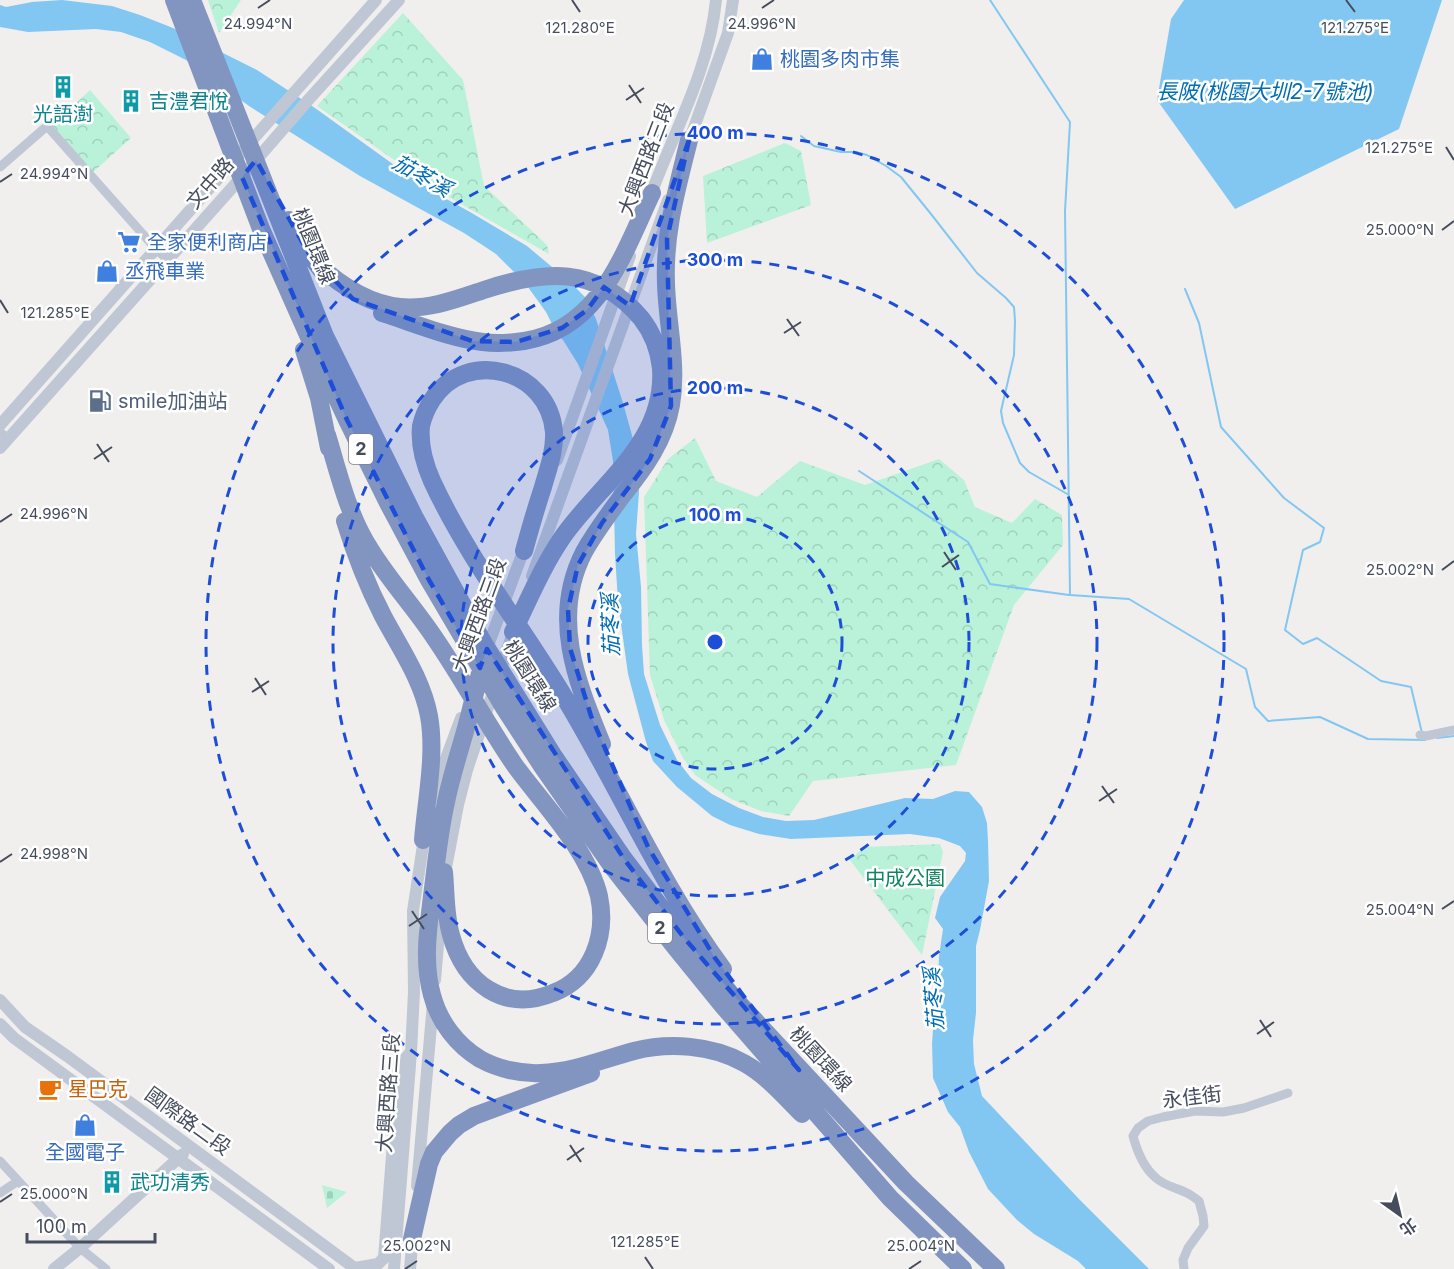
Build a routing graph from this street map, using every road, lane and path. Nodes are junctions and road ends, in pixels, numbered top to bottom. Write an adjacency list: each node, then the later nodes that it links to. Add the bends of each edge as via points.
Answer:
1 (174, 0): 14 (highway, 桃園環線 / 2)
2 (192, 0): 13 (highway, 桃園環線 / 2, via 252,153)
3 (399, 0): 7 (street)
4 (716, 0): 12 (street, 大興西路三段, via 707,52)
5 (733, 0): 10 (street, 大興西路三段, via 728,33)
6 (374, 1): 7 (street); 8 (street, 文中路)
7 (387, 13): 9 (street, 文中路)
8 (282, 106): 9 (street); 15 (street, 文中路)
9 (294, 116): 16 (street, 文中路)
10 (689, 140): 22 (street, 大興西路三段); 27 (highway, via 667,239 671,406 650,459 583,554 569,601 574,666 615,778)
11 (0, 166): 15 (street, via 47,126)
12 (652, 193): 17 (highway, via 614,272 587,310 562,328 516,342 484,343 375,311 341,291); 21 (street, 大興西路三段)
13 (280, 211): 17 (highway); 23 (highway, 桃園環線 / 2, via 325,336)
14 (261, 229): 19 (highway, via 310,368); 23 (highway, 桃園環線 / 2, via 388,503 429,580)
15 (156, 249): 16 (street); 18 (street, 文中路)
16 (168, 260): 20 (street, 文中路)
17 (317, 264): 22 (highway, via 365,297 401,307 435,304 534,276 569,276 594,283 624,301 651,335 661,376 652,423 630,457 563,536)
18 (0, 425)
19 (327, 435): 26 (highway, via 356,556 417,679 428,714 432,748); 28 (highway, via 352,512 369,548 445,654 516,767 571,840 593,880 601,925 600,939 587,969 556,993 539,998 506,997 489,990 465,968 457,953)
20 (3, 440)
21 (524, 551): 23 (street, 大興西路三段); 27 (highway, via 550,464 554,434 550,412 539,394 521,379 497,371 466,373 443,386 425,413 420,438 430,478 476,562 576,718)
22 (512, 633): 28 (street, 大興西路三段, via 467,770)
23 (481, 653): 26 (street, 大興西路三段, via 444,761); 28 (highway, via 446,803); 33 (highway, 桃園環線 / 2, via 510,686 624,859 685,939); 35 (highway, 桃園環線 / 2, via 503,706 620,877)
24 (1454, 730): 25 (street)
25 (1423, 736)
26 (423, 840): 32 (street, 大興西路三段, via 414,910)
27 (648, 847): 33 (highway, via 715,958)
28 (440, 872): 31 (highway, via 429,922 432,996 453,1035 474,1055 501,1068 529,1073 551,1072 650,1048); 41 (street, 大興西路三段)
29 (0, 1000): 36 (street, 國際路二段, via 25,1027)
30 (0, 1024): 37 (street, 國際路二段)
31 (685, 1047): 35 (highway, via 727,1055 745,1064); 41 (highway, via 624,1061 459,1125 434,1152 429,1164)
32 (411, 1052): 46 (street, via 399,1066 384,1258 378,1264); 47 (street, 大興西路三段)
33 (799, 1070): 50 (highway, 桃園環線 / 2, via 906,1184)
34 (1288, 1093): 51 (street, 永佳街, via 1234,1110 1195,1111 1148,1121 1133,1136 1148,1170 1156,1178 1199,1201 1204,1226 1188,1248)
35 (832, 1137): 49 (highway)
36 (189, 1148): 37 (street); 46 (street, 國際路二段)
37 (179, 1158): 42 (street); 45 (street, 國際路二段)
38 (0, 1161): 39 (street)
39 (18, 1181): 40 (street); 42 (street)
40 (0, 1193)
41 (412, 1239): 48 (street, 大興西路三段)
42 (80, 1248): 43 (street); 44 (street)
43 (54, 1269)
44 (106, 1269)
45 (329, 1269)
46 (355, 1269)
47 (394, 1269)
48 (410, 1269)
49 (963, 1269)
50 (996, 1269)
51 (1184, 1269)

